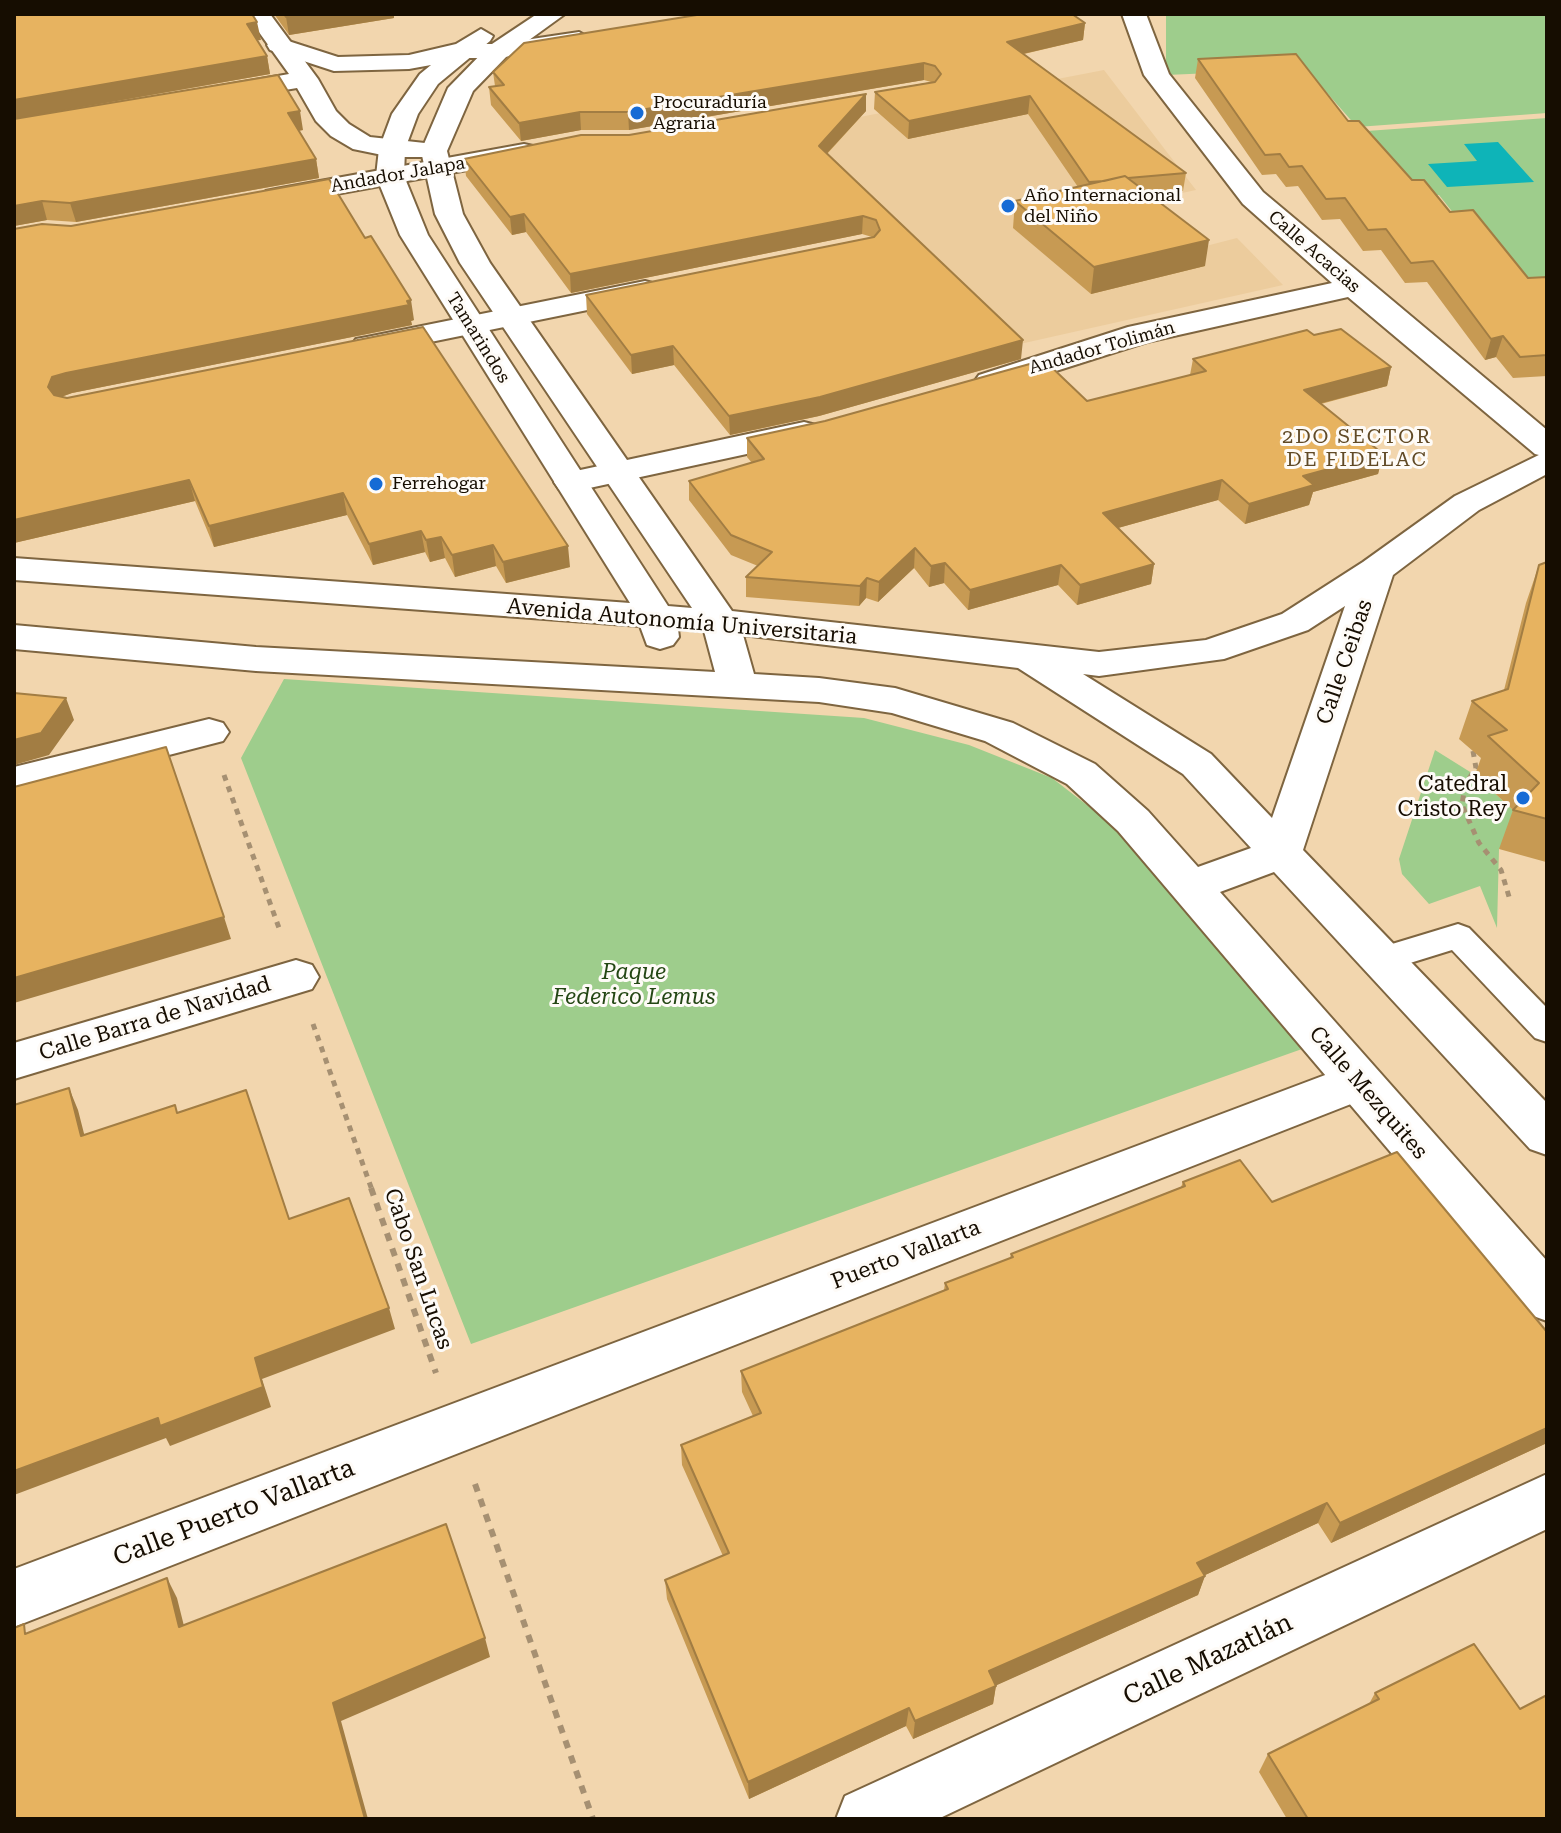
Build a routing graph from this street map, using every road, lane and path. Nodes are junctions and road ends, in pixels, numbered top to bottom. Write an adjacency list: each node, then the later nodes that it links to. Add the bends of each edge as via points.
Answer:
1 (258, 14): 6 (street)
2 (512, 14): 7 (street)
3 (553, 14): 8 (street)
4 (1134, 14): 16 (street, Calle Acacias, via 1157,75 1253,198)
5 (605, 35): 8 (street)
6 (279, 45): 7 (street, via 352,66); 9 (street)
7 (459, 51): 8 (street); 13 (street, via 429,79 405,114)
8 (498, 51): 12 (street, via 461,88)
9 (305, 79): 10 (street); 13 (street, via 340,130)
10 (198, 97)
11 (553, 146): 12 (street, Andador Jalapa)
12 (435, 159): 13 (street, Andador Jalapa); 17 (street, Tamarindos, via 449,214)
13 (391, 163): 14 (street, Andador Jalapa); 18 (street, Tamarindos, via 414,235)
14 (249, 202)
15 (680, 283): 17 (street)
16 (1354, 287): 20 (street, Andador Tolimán, via 1139,334); 22 (street, Calle Acacias)
17 (511, 317): 18 (street); 24 (street, Tamarindos)
18 (468, 325): 19 (street); 25 (street, Tamarindos)
19 (332, 353)
20 (960, 391)
21 (839, 424): 24 (street)
22 (1547, 447)
23 (1547, 461): 27 (street, Calle Ceibas, via 1467,503)
24 (618, 472): 25 (street); 29 (street, Tamarindos)
25 (571, 482): 28 (street, Tamarindos)
26 (14, 569): 28 (street, Avenida Autonomía Universitaria)
27 (1376, 570): 31 (street, via 1295,622 1211,651 1099,664); 37 (street, Calle Ceibas)
28 (657, 617): 29 (street, Avenida Autonomía Universitaria); 32 (street, Tamarindos)
29 (720, 621): 31 (street, Avenida Autonomía Universitaria); 33 (street, Tamarindos)
30 (14, 637): 32 (street, via 256,659)
31 (1028, 657): 37 (street, Avenida Autonomía Universitaria, via 1197,764)
32 (669, 682): 33 (street)
33 (738, 686): 38 (street, via 895,701 999,732 1081,774 1133,821)
34 (209, 732): 36 (street); 41 (path, Cabo San Lucas)
35 (1473, 751): 39 (path, via 1476,768 1465,785 1462,805 1479,843 1501,870)
36 (14, 781)
37 (1281, 853): 38 (street); 40 (street)
38 (1189, 887): 44 (street, Calle Mezquites)
39 (1510, 900)
40 (1381, 960): 42 (lane, via 1458,936); 45 (street)
41 (296, 977): 43 (street, Calle Barra de Navidad); 47 (path, Cabo San Lucas)
42 (1547, 1029)
43 (14, 1061)
44 (1357, 1082): 46 (street, Calle Mezquites); 47 (street, Puerto Vallarta)
45 (1547, 1135)
46 (1547, 1298)
47 (455, 1428): 49 (street, Calle Puerto Vallarta); 50 (path, Cabo San Lucas)
48 (1547, 1501): 51 (street, Calle Mazatlán)
49 (14, 1598)
50 (593, 1819)
51 (868, 1819)

